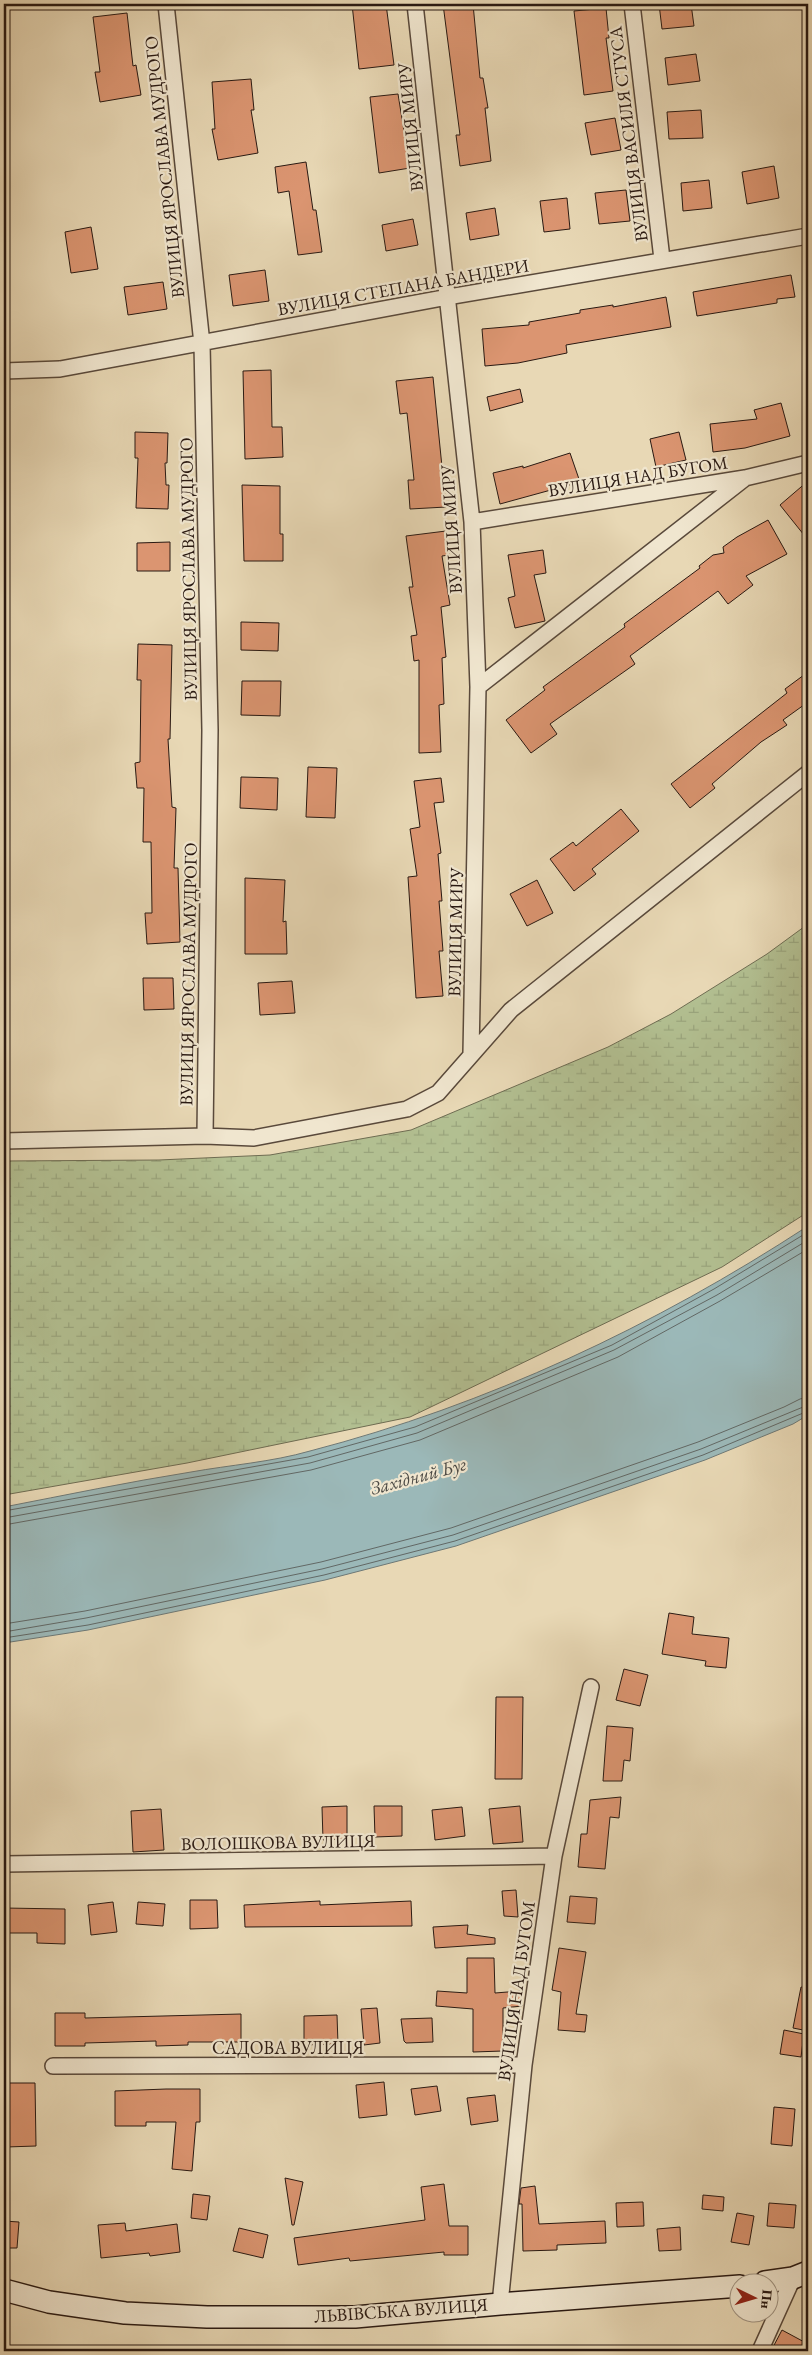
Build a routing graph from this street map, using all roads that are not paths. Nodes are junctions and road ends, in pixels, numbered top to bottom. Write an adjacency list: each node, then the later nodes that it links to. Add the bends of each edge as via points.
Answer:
1 (166, 4): 7 (street, ВУЛИЦЯ ЯРОСЛАВА МУДРОГО)
2 (415, 4): 6 (street, ВУЛИЦЯ МИРУ)
3 (632, 4): 5 (street, ВУЛИЦЯ ВАСИЛЯ СТУСА)
4 (808, 236): 5 (street, ВУЛИЦЯ СТЕПАНА БАНДЕРИ)
5 (662, 259): 6 (street, ВУЛИЦЯ СТЕПАНА БАНДЕРИ)
6 (448, 297): 7 (street, ВУЛИЦЯ СТЕПАНА БАНДЕРИ); 11 (street, ВУЛИЦЯ МИРУ)
7 (202, 344): 8 (street, ВУЛИЦЯ СТЕПАНА БАНДЕРИ, via 60,369); 15 (street, ВУЛИЦЯ ЯРОСЛАВА МУДРОГО, via 210,730)
8 (4, 371)
9 (808, 463): 10 (street, ВУЛИЦЯ НАД БУГОМ)
10 (745, 478): 11 (street, ВУЛИЦЯ НАД БУГОМ); 12 (street)
11 (472, 522): 12 (street, ВУЛИЦЯ МИРУ)
12 (478, 687): 14 (street, ВУЛИЦЯ МИРУ)
13 (808, 773): 14 (street, via 511,1010)
14 (471, 1054): 15 (street, via 438,1093 407,1109 254,1138)
15 (205, 1136): 16 (street)
16 (4, 1141)
17 (591, 1687): 18 (street, ВУЛИЦЯ НАД БУГОМ)
18 (554, 1856): 19 (street, ВОЛОШКОВА ВУЛИЦЯ); 20 (street, ВУЛИЦЯ НАД БУГОМ)
19 (4, 1864)
20 (524, 2065): 21 (street, САДОВА ВУЛИЦЯ); 26 (street, ВУЛИЦЯ НАД БУГОМ)
21 (53, 2066)
22 (801, 2275): 23 (street); 27 (street)
23 (780, 2279)
24 (730, 2287): 26 (street, ЛЬВІВСЬКА ВУЛИЦЯ)
25 (4, 2290): 26 (street, ЛЬВІВСЬКА ВУЛИЦЯ, via 49,2302 126,2313 207,2317 355,2317)
26 (500, 2304)
27 (760, 2351)

